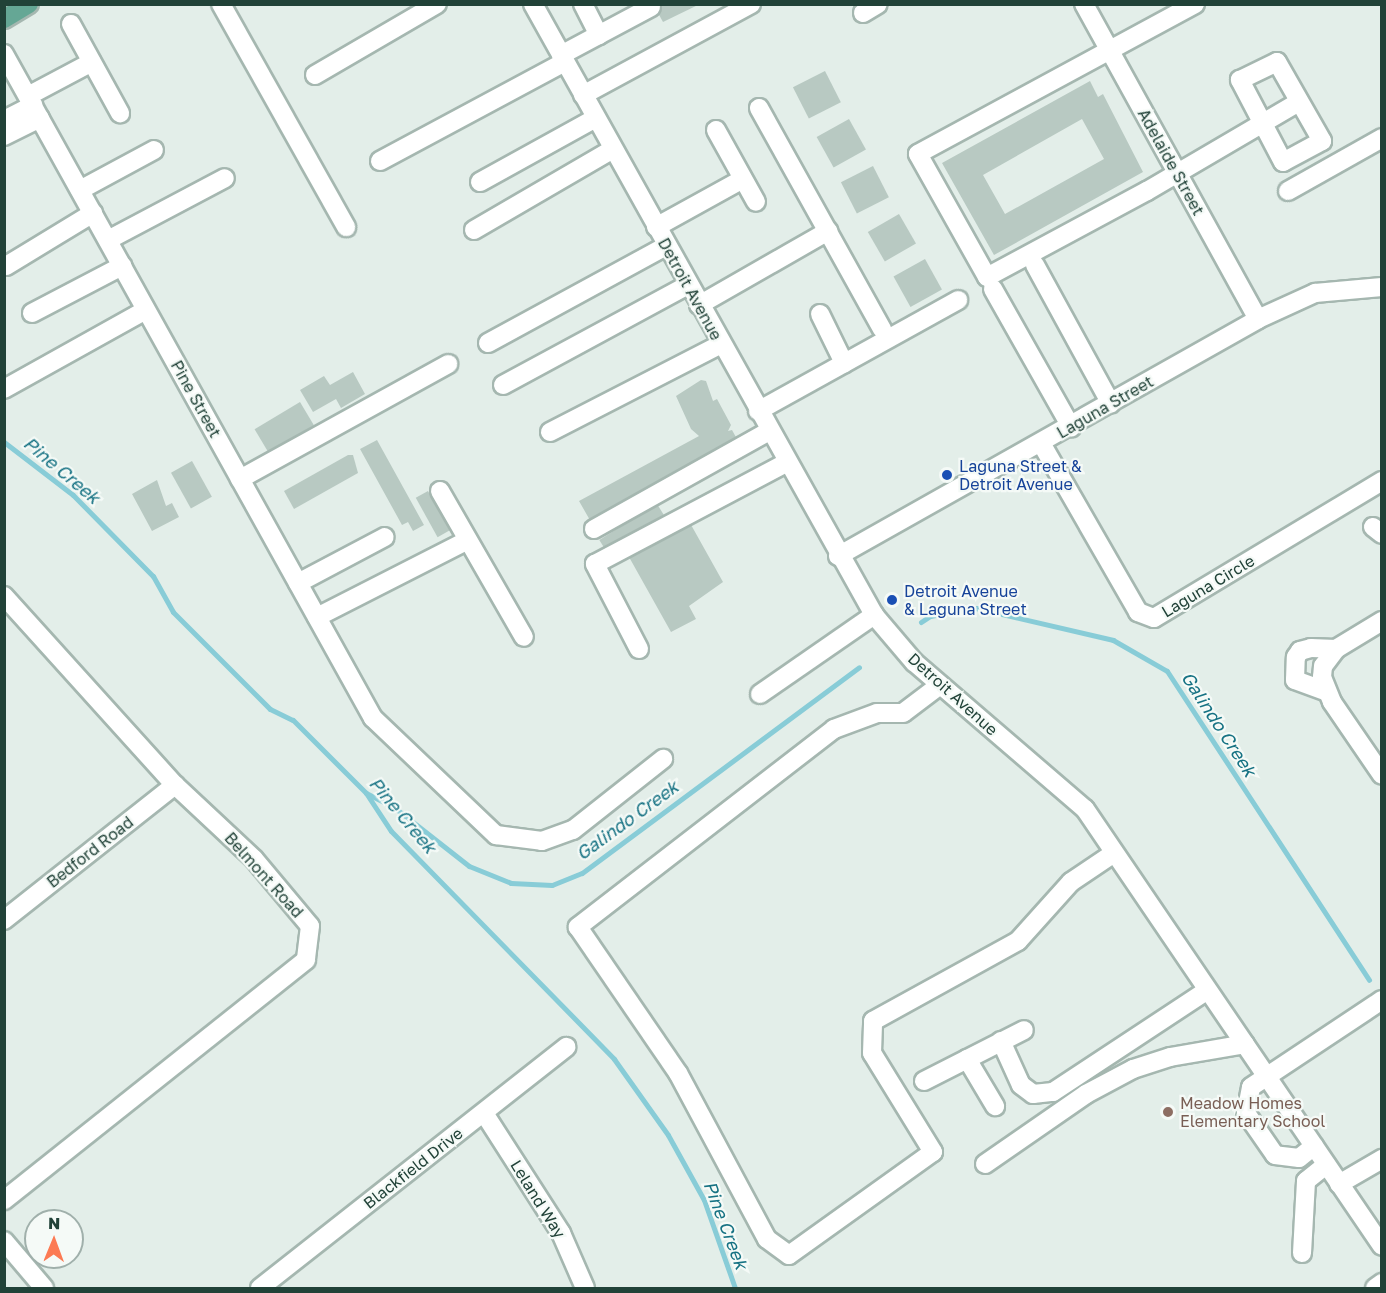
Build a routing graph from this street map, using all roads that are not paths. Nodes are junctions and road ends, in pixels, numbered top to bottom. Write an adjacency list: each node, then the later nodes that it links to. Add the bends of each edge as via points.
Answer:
1 (29, 4): 10 (main road)
2 (221, 4): 40 (street)
3 (437, 4): 17 (street)
4 (533, 4): 15 (street, Detroit Avenue)
5 (584, 4): 12 (street)
6 (751, 4): 18 (street)
7 (1084, 4): 13 (street, Adelaide Street)
8 (1195, 4): 13 (street)
9 (651, 7): 12 (street)
10 (4, 19)
11 (71, 24): 16 (street)
12 (599, 35): 15 (street)
13 (1111, 52): 32 (street, Adelaide Street); 32 (street, via 918,154 987,277 1146,191)
14 (4, 54): 20 (street, Pine Street)
15 (563, 58): 18 (street, Detroit Avenue); 31 (street)
16 (92, 62): 20 (street); 22 (street)
17 (315, 75)
18 (583, 95): 23 (street, Detroit Avenue)
19 (1299, 102): 25 (street); 25 (street, via 1277,62 1240,80); 25 (street, via 1322,141 1283,162)
20 (34, 107): 24 (street); 27 (street); 36 (street, Pine Street)
21 (759, 108): 43 (street)
22 (120, 113)
23 (596, 118): 29 (street, Detroit Avenue); 35 (street)
24 (4, 120)
25 (1262, 122): 32 (street)
26 (716, 130): 34 (street)
27 (4, 136)
28 (1382, 138): 37 (street)
29 (613, 149): 41 (street, Detroit Avenue); 42 (street)
30 (154, 150): 36 (street)
31 (380, 161)
32 (1176, 170): 57 (street, Adelaide Street)
33 (225, 178): 44 (street)
34 (743, 179): 38 (street); 41 (street)
35 (480, 182)
36 (80, 190): 39 (street, Pine Street)
37 (1288, 191)
38 (756, 202)
39 (93, 213): 44 (street, Pine Street); 47 (street)
40 (346, 227)
41 (656, 227): 45 (street, Detroit Avenue)
42 (474, 230)
43 (828, 231): 53 (street); 58 (street)
44 (108, 240): 48 (street, Pine Street)
45 (666, 246): 49 (street, Detroit Avenue); 59 (street)
46 (1035, 265): 65 (street)
47 (6, 266)
48 (122, 266): 54 (street, Pine Street); 55 (street)
49 (688, 285): 53 (street, Detroit Avenue); 63 (street)
50 (1382, 287): 57 (street, Laguna Street, via 1315,293)
51 (993, 289): 67 (street)
52 (958, 300): 61 (street)
53 (699, 305): 60 (street, Detroit Avenue)
54 (146, 310): 64 (street); 72 (street, Pine Street)
55 (32, 313)
56 (820, 314): 61 (street)
57 (1258, 319): 65 (street, Laguna Street)
58 (882, 329)
59 (488, 344)
60 (721, 344): 66 (street, Detroit Avenue); 69 (street)
61 (844, 363): 66 (street)
62 (448, 364): 72 (street)
63 (503, 385)
64 (4, 389)
65 (1111, 404): 67 (street, Laguna Street)
66 (758, 411): 68 (street, Detroit Avenue)
67 (1071, 427): 70 (street, Laguna Street)
68 (769, 431): 71 (street, Detroit Avenue); 75 (street)
69 (550, 432)
70 (1041, 443): 73 (street, Laguna Circle, via 1138,612 1154,618); 78 (street, Laguna Street)
71 (786, 463): 78 (street, Detroit Avenue); 87 (street, via 595,564)
72 (240, 479): 79 (street, Pine Street)
73 (1382, 482)
74 (440, 491): 77 (street)
75 (594, 529)
76 (385, 537): 79 (street)
77 (468, 540): 83 (street); 85 (street)
78 (838, 556): 82 (street, Detroit Avenue)
79 (298, 583): 83 (street, Pine Street)
80 (4, 596): 81 (street, Belmont Road)
81 (12, 614): 93 (street, Belmont Road)
82 (874, 615): 88 (street, Detroit Avenue, via 914,662); 90 (street)
83 (317, 617): 91 (street, Pine Street, via 374,718 496,836 542,841 573,830)
84 (1382, 621): 86 (street)
85 (524, 637)
86 (1336, 648): 89 (street, via 1323,666); 89 (street, via 1311,648 1300,651 1296,657 1295,680)
87 (639, 649)
88 (940, 685): 94 (street, Detroit Avenue, via 1085,810); 94 (street, via 903,713 877,713 834,729 578,927 678,1073 767,1239 789,1255 933,1152 872,1053 873,1021 1018,941 1071,882)
89 (1325, 690): 92 (street)
90 (760, 694)
91 (663, 759)
92 (1382, 775)
93 (175, 785): 95 (street, Bedford Road); 112 (street, Belmont Road, via 254,859 310,926 306,960)
94 (1114, 853): 96 (street, Detroit Avenue)
95 (4, 920)
96 (1206, 991): 99 (street, via 1053,1092 1034,1094 1021,1085); 100 (street, Detroit Avenue)
97 (1382, 1000): 103 (street)
98 (1024, 1030): 99 (street)
99 (1001, 1041): 102 (street)
100 (1245, 1044): 103 (street, Detroit Avenue); 109 (street, via 1170,1057 1133,1069 1086,1094)
101 (566, 1047): 106 (street, Blackfield Drive)
102 (967, 1059): 104 (street); 105 (street)
103 (1266, 1077): 107 (street, Detroit Avenue); 107 (street, via 1251,1087 1246,1113 1275,1155 1299,1158)
104 (924, 1081)
105 (995, 1106)
106 (484, 1113): 118 (street, Blackfield Drive); 119 (street, Leland Way, via 561,1233)
107 (1314, 1146): 110 (street, Detroit Avenue)
108 (1382, 1160): 111 (street)
109 (985, 1164)
110 (1326, 1165): 111 (street, Detroit Avenue); 115 (street, via 1306,1182)
111 (1339, 1184): 113 (street, Detroit Avenue)
112 (4, 1200)
113 (1380, 1239)
114 (4, 1240): 117 (street)
115 (1302, 1252)
116 (1382, 1283): 120 (street)
117 (44, 1288)
118 (260, 1288)
119 (585, 1288)
120 (1375, 1288)

